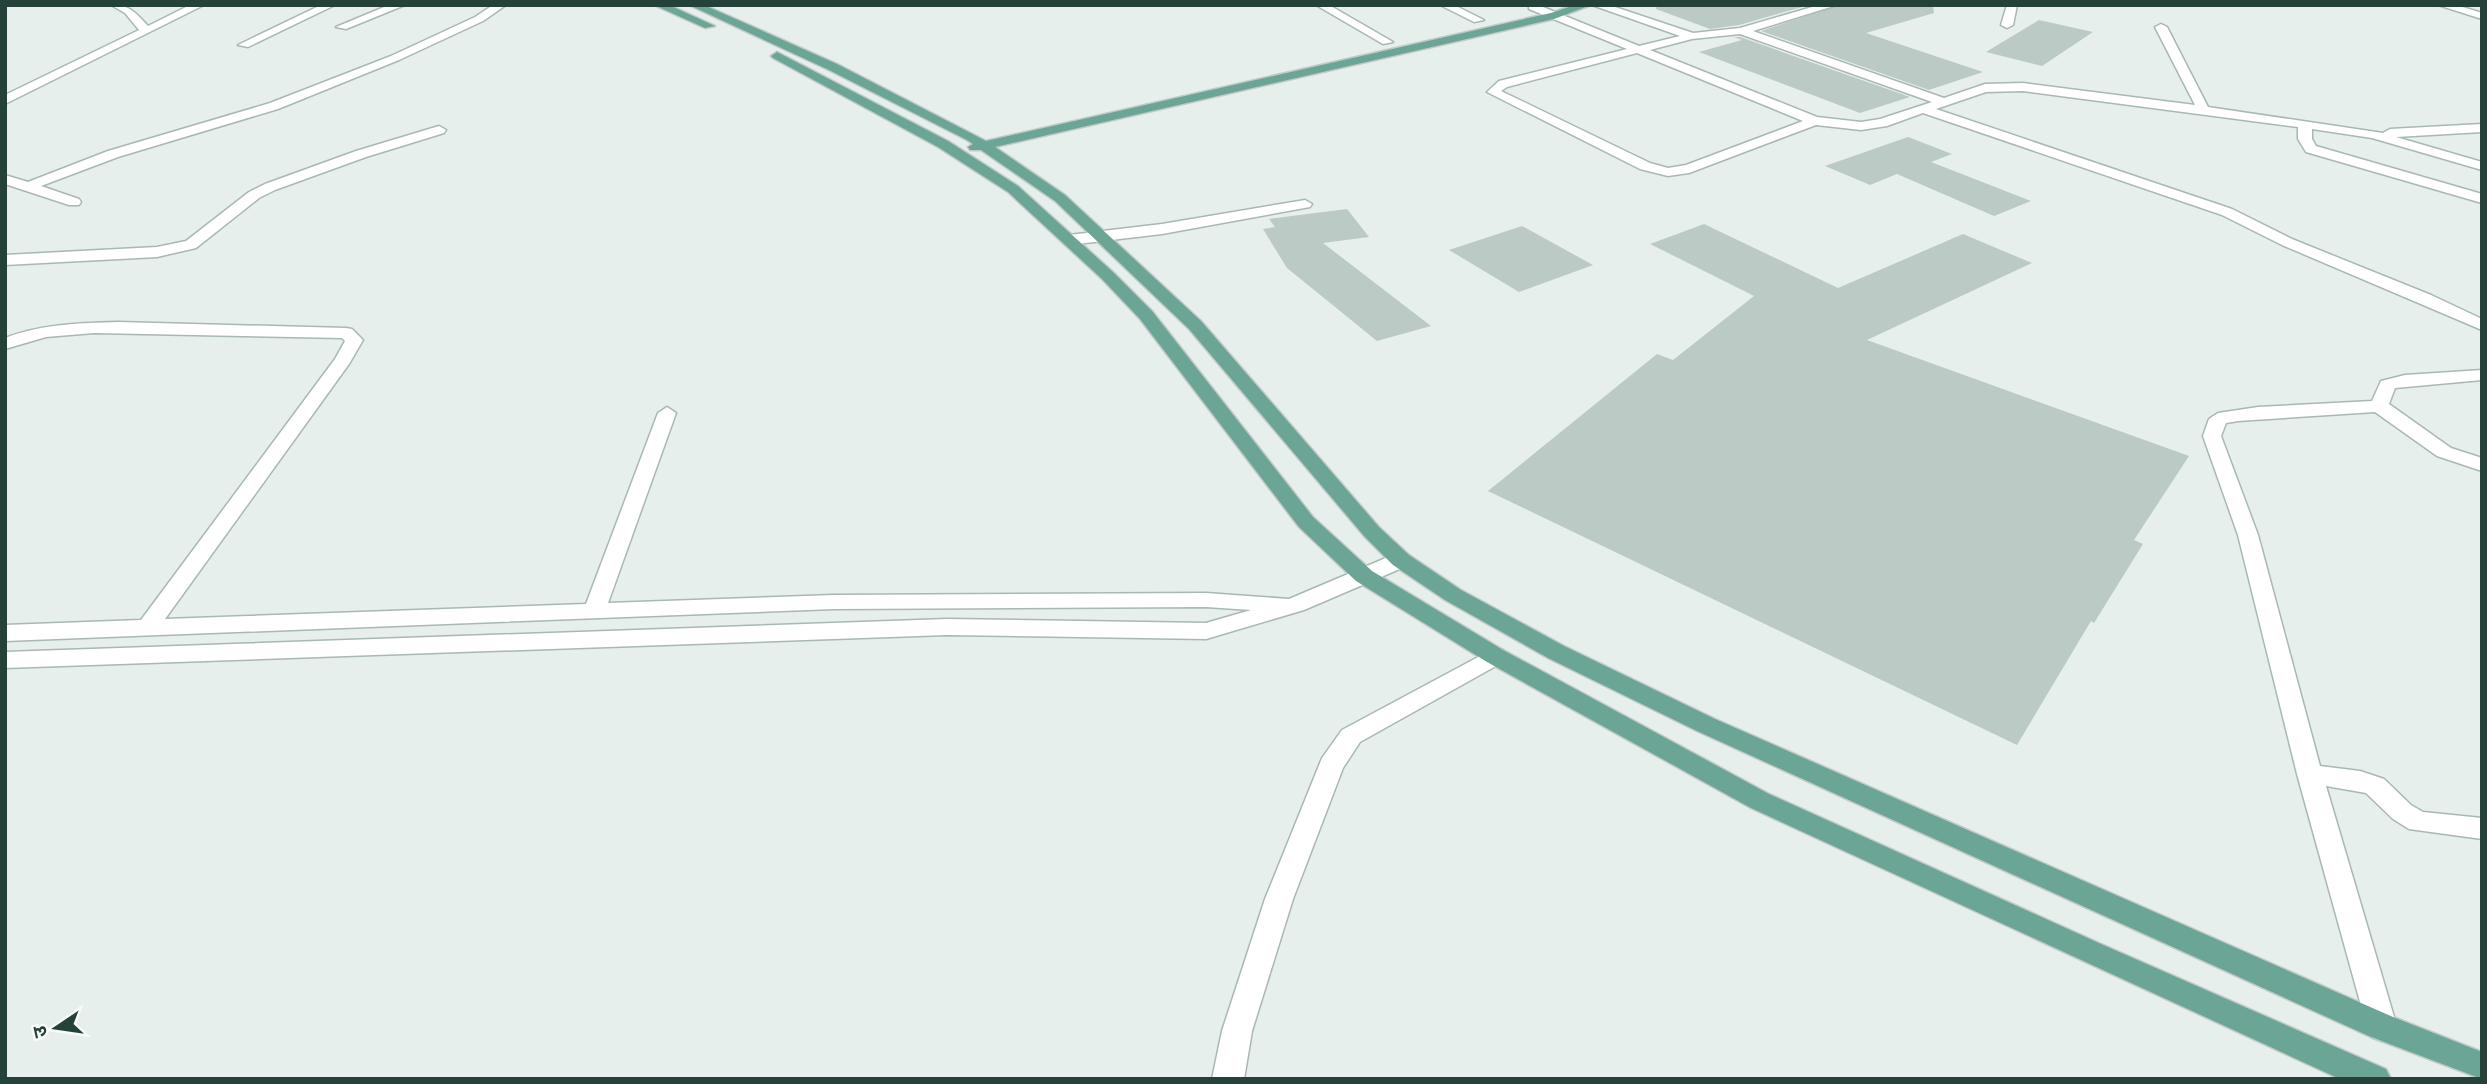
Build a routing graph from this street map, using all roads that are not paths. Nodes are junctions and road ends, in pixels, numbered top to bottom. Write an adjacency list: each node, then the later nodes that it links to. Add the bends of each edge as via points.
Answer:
1 (116, 5): 22 (street, via 129,10)
2 (199, 5): 22 (street)
3 (330, 5): 26 (street)
4 (400, 5): 20 (street)
5 (501, 5): 41 (street, via 395,58 274,106 113,154)
6 (659, 5): 38 (main road, via 743,39)
7 (694, 5): 37 (main road, via 833,67)
8 (1321, 5): 25 (street)
9 (1445, 5): 18 (street)
10 (1586, 5): 16 (main road)
11 (1597, 5): 24 (street)
12 (1832, 5): 23 (street)
13 (2012, 5): 19 (street)
14 (2443, 5): 17 (street)
15 (1536, 6): 16 (street); 18 (main road)
16 (1554, 16): 27 (street); 37 (main road)
17 (2482, 16)
18 (1478, 20): 25 (main road)
19 (2007, 25)
20 (342, 27)
21 (2161, 27): 31 (street)
22 (146, 31): 28 (street)
23 (1741, 31): 24 (street); 29 (street)
24 (1692, 36): 27 (street)
25 (1387, 42): 37 (main road)
26 (244, 45)
27 (1638, 50): 32 (street); 32 (street, via 1503,84 1493,92 1646,166 1668,172 1689,169)
28 (5, 100)
29 (1945, 102): 30 (street); 31 (street, via 2003,86)
30 (1923, 109): 32 (street, via 1861,126); 48 (street, via 2227,212)
31 (2203, 109): 33 (street)
32 (1815, 121)
33 (2305, 124): 36 (street); 42 (street, via 2305,139 2311,149)
34 (2482, 128): 36 (street)
35 (439, 130): 47 (street, via 270,187 191,245 157,252)
36 (2373, 134): 39 (street)
37 (977, 141): 38 (main road); 45 (main road, via 1060,198)
38 (949, 148): 46 (main road, via 1013,189)
39 (2482, 166)
40 (5, 179): 41 (street)
41 (27, 187): 43 (street)
42 (2482, 199)
43 (74, 202)
44 (1305, 204): 45 (street)
45 (1101, 235): 46 (street); 54 (main road, via 1195,325 1326,482)
46 (1069, 240): 55 (main road, via 1146,315 1306,522)
47 (5, 260)
48 (2482, 326)
49 (5, 344): 58 (street, via 62,331 118,327 346,333 354,340)
50 (2480, 376): 51 (street, via 2387,385)
51 (2379, 406): 53 (street, via 2444,452); 62 (street, via 2240,414 2218,419 2212,436 2248,535)
52 (667, 413): 57 (street)
53 (2482, 465)
54 (1401, 560): 55 (street); 64 (main road, via 1453,595 1556,652 1706,725)
55 (1364, 576): 56 (street); 60 (main road)
56 (1296, 606): 57 (street, via 1206,600 834,602); 61 (street, via 1206,631 947,627)
57 (594, 611): 58 (street)
58 (147, 628): 59 (street)
59 (5, 634)
60 (1495, 656): 66 (street, via 1351,736 1331,765 1279,899 1237,1031); 67 (main road, via 1760,801)
61 (5, 660)
62 (2310, 774): 63 (street, via 2375,786 2418,822); 64 (street)
63 (2482, 828)
64 (2382, 1027): 65 (main road)
65 (2482, 1066)
66 (1228, 1079)
67 (2375, 1079)

